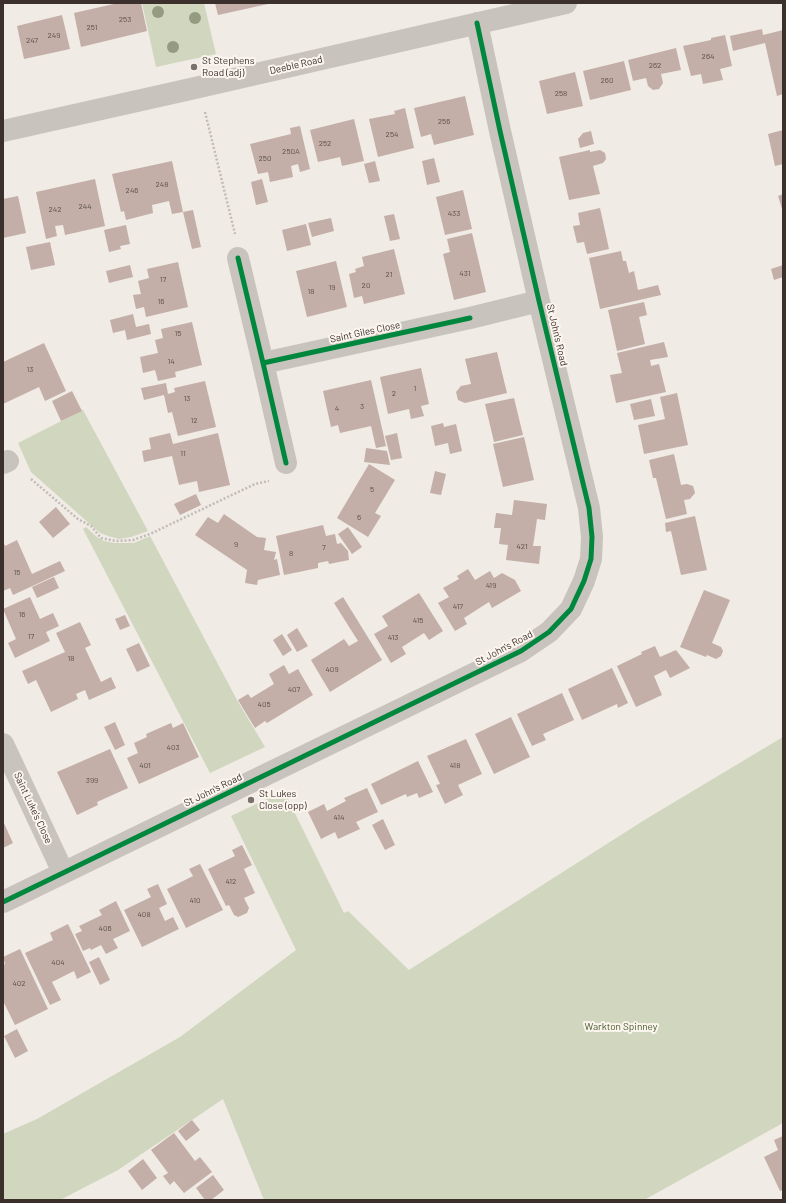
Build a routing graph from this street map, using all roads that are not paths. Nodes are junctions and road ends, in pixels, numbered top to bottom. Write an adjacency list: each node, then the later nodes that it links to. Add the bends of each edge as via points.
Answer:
1 (566, 3): 2 (street, Deeble Road)
2 (477, 23): 3 (street, Deeble Road); 5 (street, St John's Road)
3 (3, 131)
4 (237, 249): 6 (street)
5 (540, 301): 6 (street, Saint Giles Close); 9 (street, St John's Road, via 587,501 592,537 591,559 584,581 570,609 549,632 521,651)
6 (263, 363): 7 (street)
7 (280, 471)
8 (3, 744): 9 (street, Saint Luke's Close)
9 (63, 872): 10 (street, St John's Road)
10 (3, 902)

